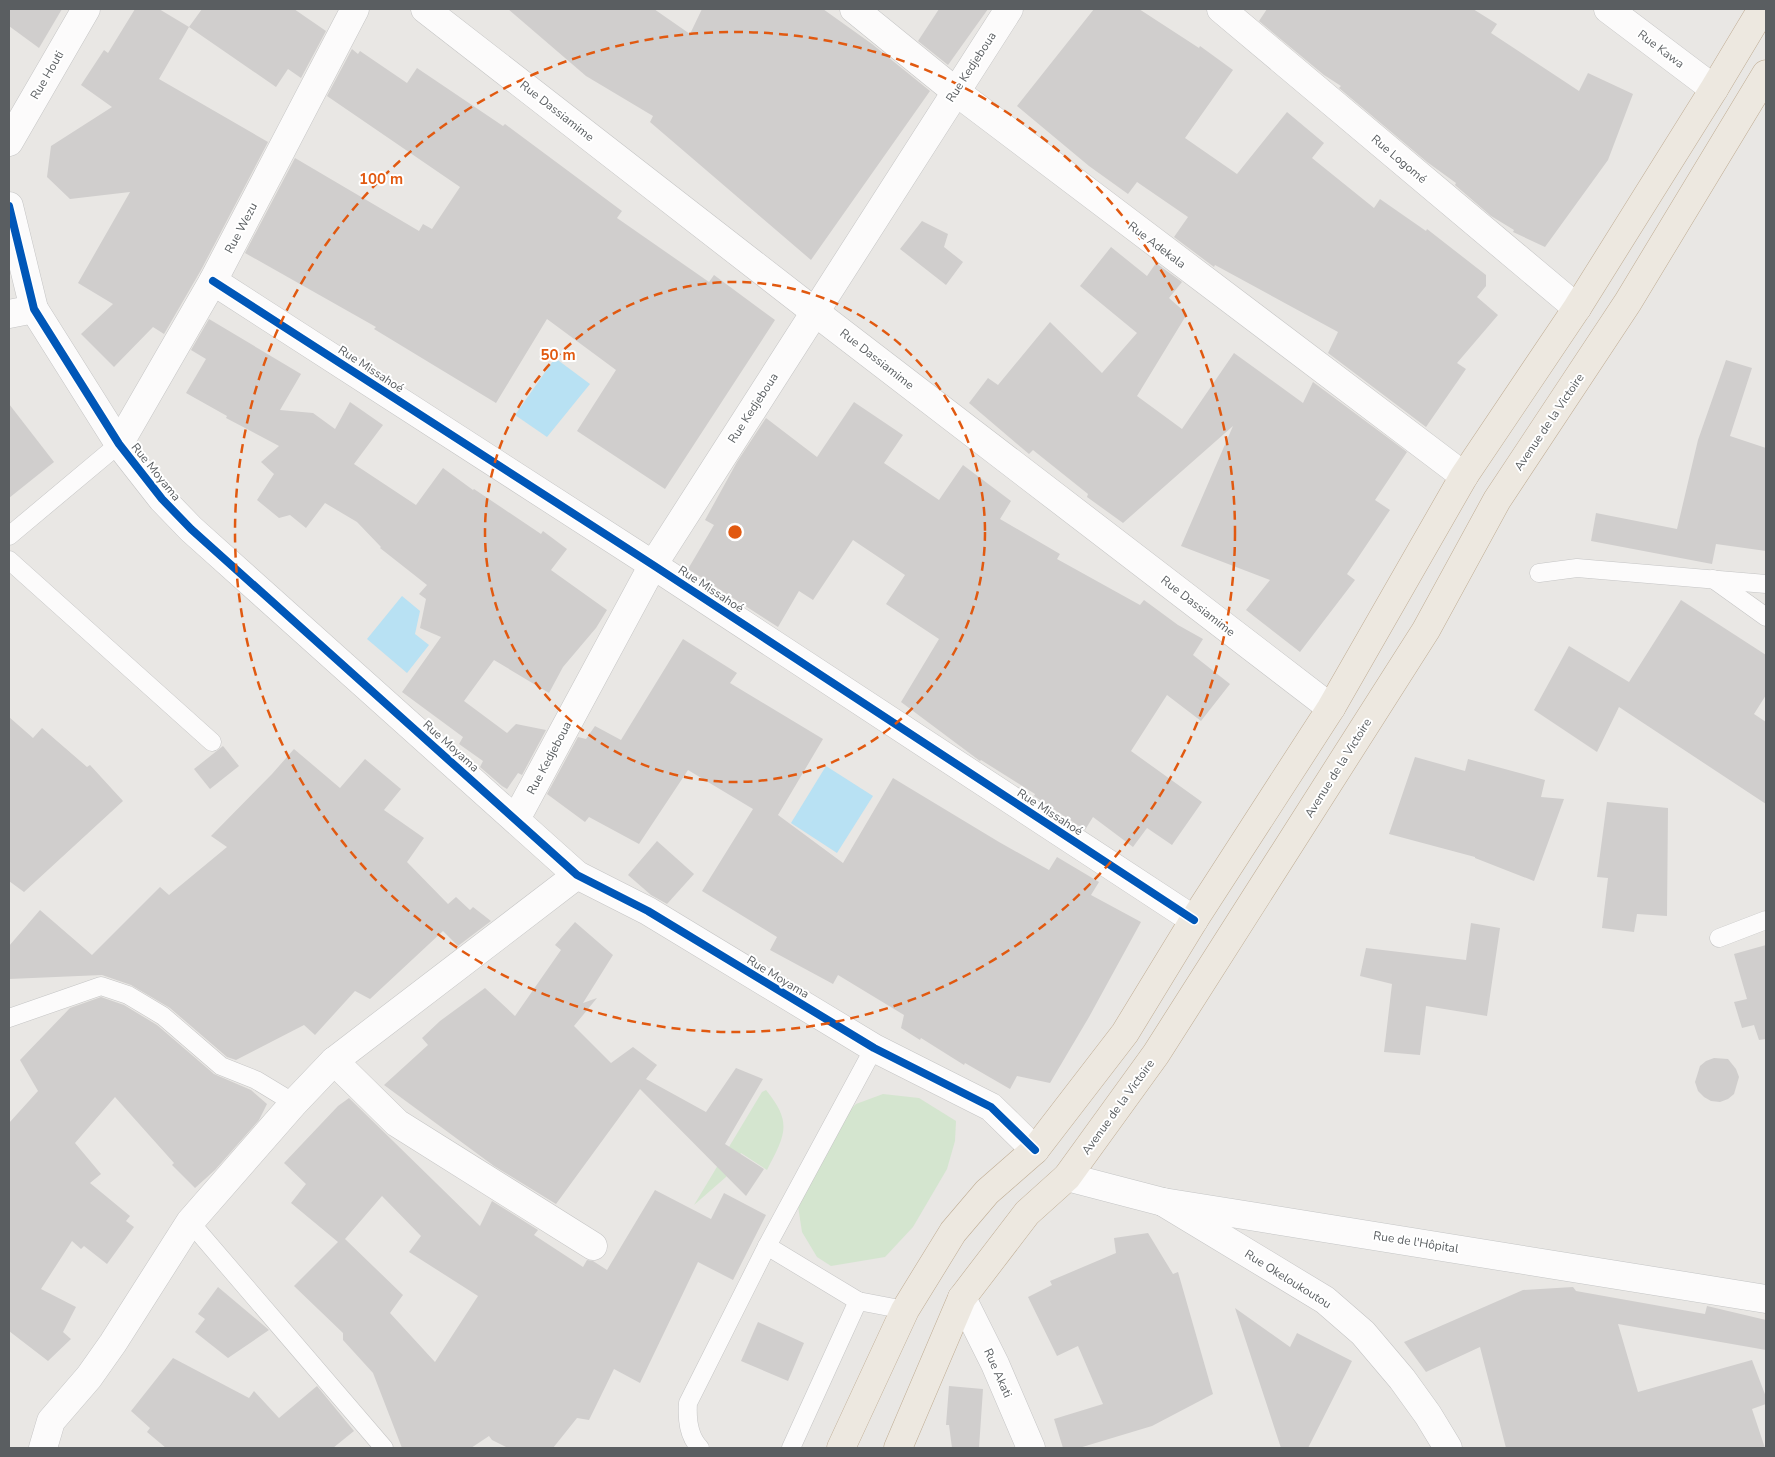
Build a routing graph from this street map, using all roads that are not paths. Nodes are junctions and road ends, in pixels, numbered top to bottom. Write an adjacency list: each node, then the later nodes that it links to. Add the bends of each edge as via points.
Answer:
1 (86, 9): 12 (street, Rue Houti)
2 (356, 9): 14 (street, Rue Wezu)
3 (425, 9): 17 (street, Rue Dassiamime)
4 (854, 9): 11 (street, Rue Adekala)
5 (1009, 9): 11 (street, Rue Kedjeboua)
6 (1221, 9): 15 (street, Rue Logomé)
7 (1608, 9): 10 (street, Rue Kawa)
8 (1762, 9): 10 (highway)
9 (1766, 74): 20 (highway, Avenue de la Victoire, via 1628,302)
10 (1714, 89): 15 (highway)
11 (955, 91): 17 (street, Rue Kedjeboua); 19 (street, Rue Adekala)
12 (9, 142)
13 (9, 206): 16 (street, Rue Moyama)
14 (213, 281): 18 (street, Rue Wezu); 23 (street, Rue Missahoé)
15 (1576, 308): 19 (highway)
16 (21, 312): 18 (street, Rue Moyama)
17 (815, 312): 23 (street, Rue Kedjeboua); 28 (street, Rue Dassiamime)
18 (119, 444): 21 (lane); 30 (street, Rue Moyama, via 162,499 191,529)
19 (1464, 476): 20 (highway); 28 (highway)
20 (1497, 500): 40 (highway, Avenue de la Victoire, via 1426,630 1156,1054)
21 (9, 536)
22 (9, 560): 29 (lane)
23 (653, 565): 30 (street, Rue Kedjeboua); 32 (street, Rue Missahoé)
24 (1538, 573): 25 (lane, via 1577,568)
25 (1713, 579): 26 (lane); 27 (lane)
26 (1766, 584)
27 (1766, 617)
28 (1331, 708): 32 (highway)
29 (212, 742)
30 (516, 819): 31 (street, Rue Moyama)
31 (577, 875): 36 (street, Rue Moyama, via 648,912); 37 (street)
32 (1194, 920): 39 (highway, via 1125,1033)
33 (1766, 920): 34 (lane)
34 (1719, 938)
35 (9, 1018): 38 (lane, via 101,986 128,995 163,1016 221,1066 256,1080)
36 (874, 1048): 39 (street, Rue Moyama, via 991,1107); 44 (lane)
37 (334, 1061): 38 (street); 43 (street, via 397,1123)
38 (294, 1103): 42 (street)
39 (1035, 1150): 40 (highway); 48 (highway, via 987,1192 953,1232)
40 (1067, 1178): 41 (street, Rue de l'Hôpital); 45 (highway, Avenue de la Victoire, via 1027,1213)
41 (1163, 1202): 46 (street, Rue de l'Hôpital); 56 (street, Rue Okeloukoutou, via 1325,1300 1363,1332 1402,1379)
42 (190, 1222): 49 (street, via 113,1343 51,1421); 50 (lane)
43 (593, 1246)
44 (767, 1246): 47 (lane); 51 (lane, via 688,1403 690,1430)
45 (962, 1298): 54 (highway, Avenue de la Victoire); 55 (street, Rue Akati)
46 (1766, 1299)
47 (858, 1301): 48 (lane); 52 (lane)
48 (905, 1310): 53 (highway)
49 (43, 1448)
50 (384, 1448)
51 (700, 1448)
52 (791, 1448)
53 (841, 1448)
54 (898, 1448)
55 (1031, 1448)
56 (1448, 1448)

